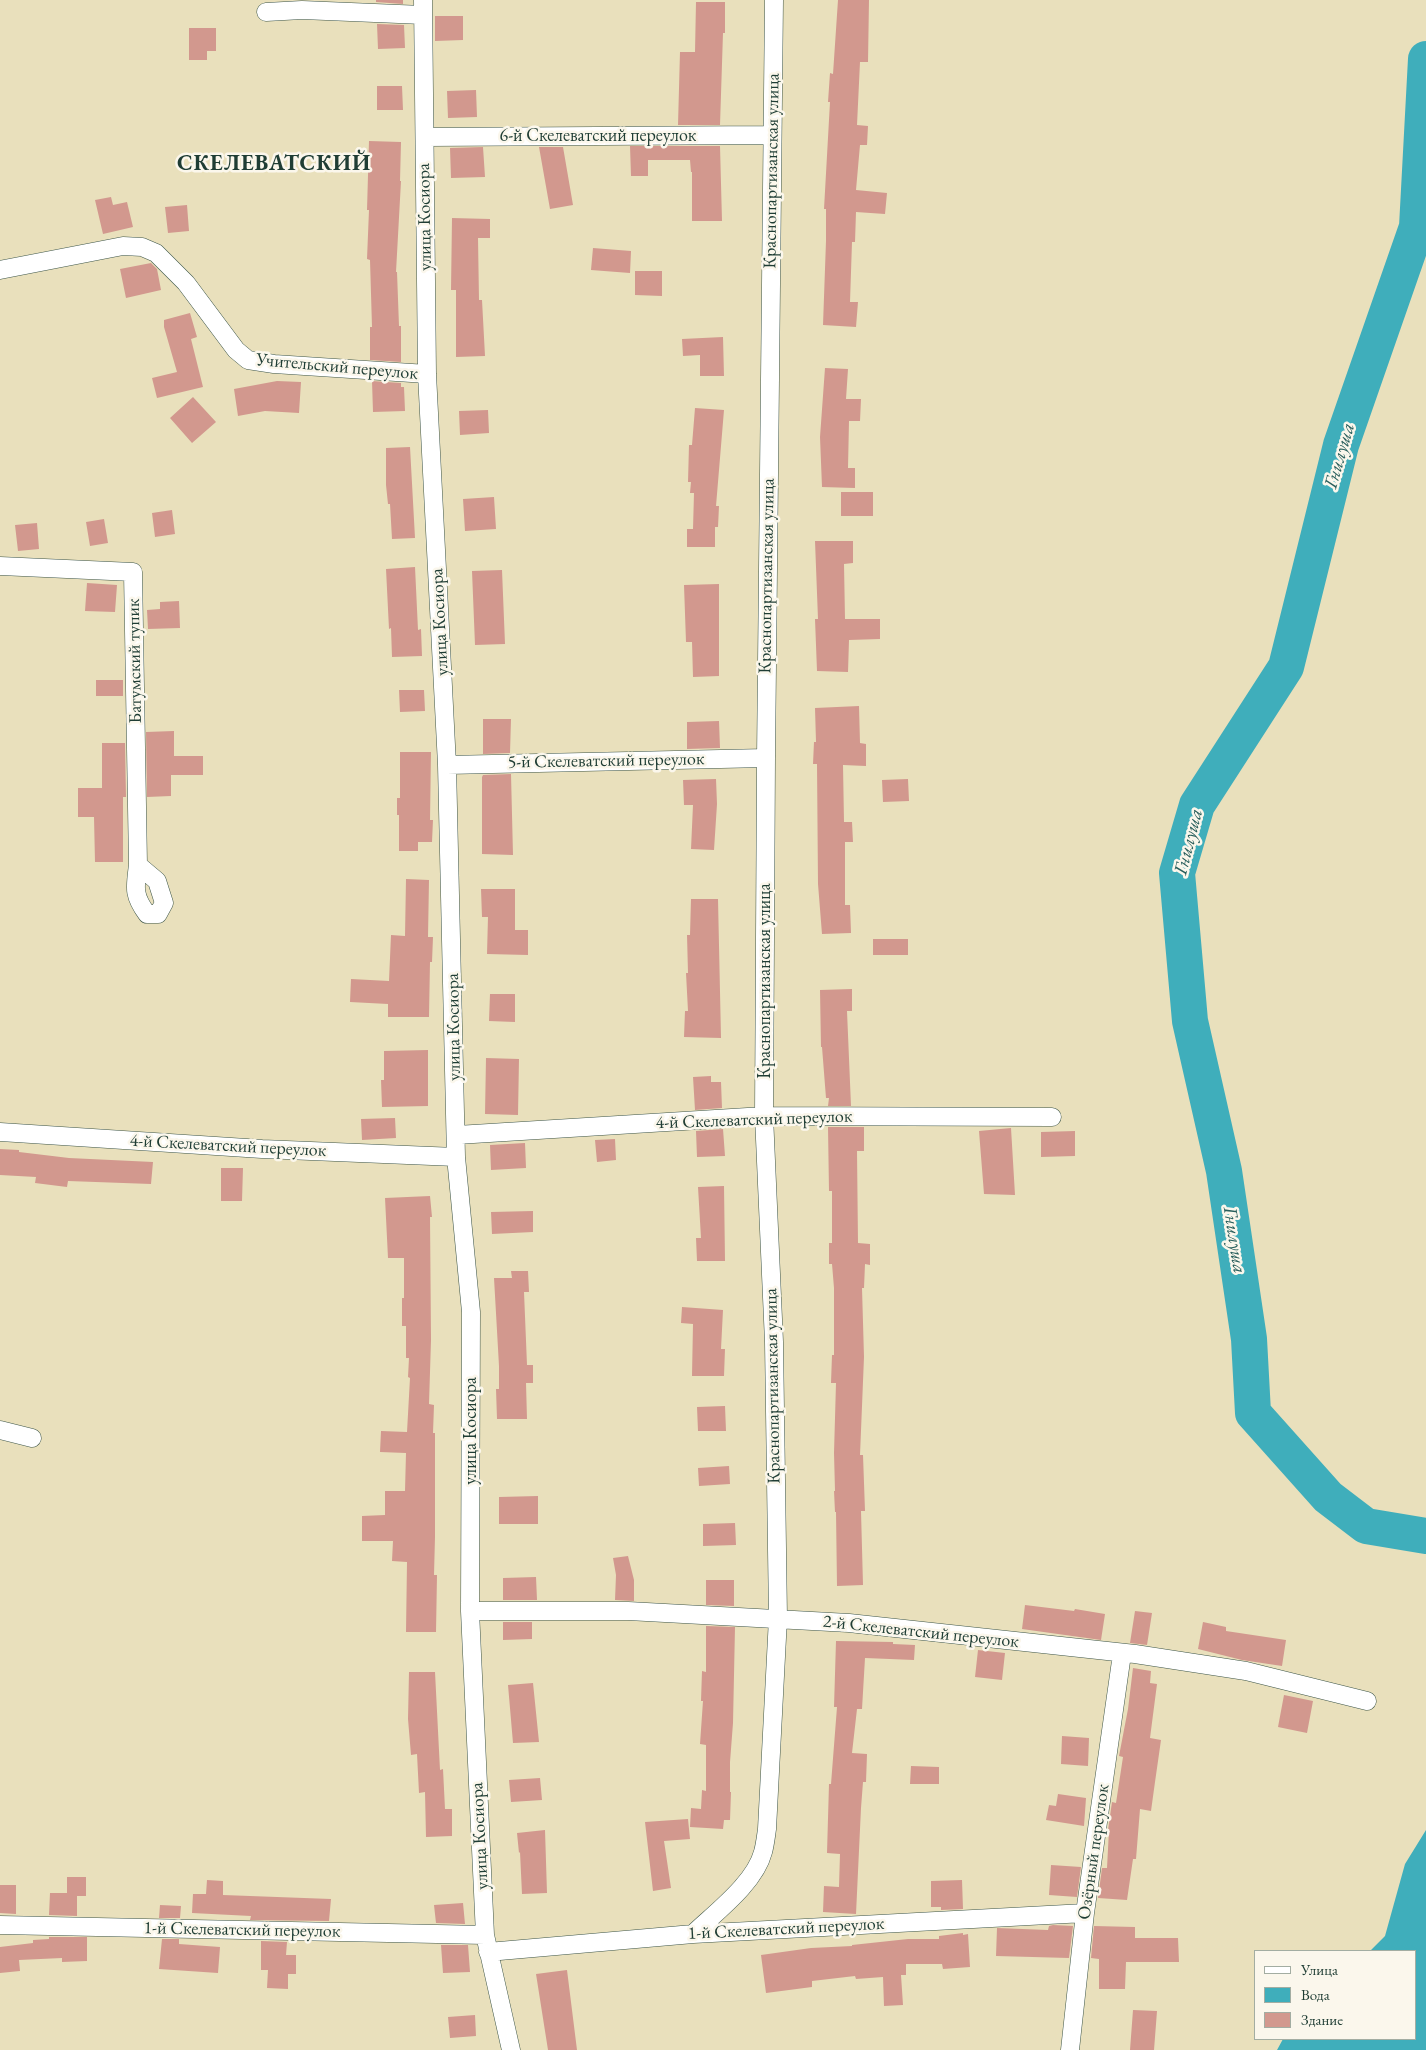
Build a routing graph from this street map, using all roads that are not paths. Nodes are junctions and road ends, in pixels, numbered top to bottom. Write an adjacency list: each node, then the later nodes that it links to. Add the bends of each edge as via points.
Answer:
1 (774, 0): 4 (street, Краснопартизанская улица)
2 (423, 8): 3 (street); 5 (street, улица Косиора)
3 (266, 12)
4 (772, 135): 5 (street, 6-й Скелеватский переулок); 9 (street, Краснопартизанская улица)
5 (425, 137): 7 (street, улица Косиора)
6 (0, 270): 7 (street, Учительский переулок, via 123,246 142,247 156,253 186,283 236,350 248,360)
7 (427, 374): 10 (street, улица Косиора)
8 (0, 566): 11 (street, Батумский тупик, via 133,572)
9 (766, 758): 10 (street, 5-й Скелеватский переулок); 12 (street, Краснопартизанская улица)
10 (447, 765): 15 (street, улица Косиора)
11 (138, 865): 11 (street, Батумский тупик, via 137,900 147,914 158,914 164,903 157,881)
12 (764, 1116): 13 (street, 4-й Скелеватский переулок); 15 (street, 4-й Скелеватский переулок); 20 (street, Краснопартизанская улица, via 774,1342)
13 (1052, 1117)
14 (0, 1132): 16 (street, 4-й Скелеватский переулок, via 262,1149)
15 (457, 1135): 16 (street, улица Косиора)
16 (456, 1156): 19 (street, улица Косиора, via 471,1312)
17 (0, 1430): 18 (street)
18 (32, 1438)
19 (470, 1611): 20 (street, 2-й Скелеватский переулок, via 628,1611); 26 (street, улица Косиора)
20 (778, 1618): 21 (street, 2-й Скелеватский переулок); 25 (street, Краснопартизанская улица, via 763,1853 743,1886)
21 (1122, 1654): 22 (street, 2-й Скелеватский переулок, via 1246,1671); 23 (street, Озёрный переулок)
22 (1367, 1701)
23 (1085, 1913): 25 (street, 1-й Скелеватский переулок); 28 (street, Озёрный переулок)
24 (0, 1925): 26 (street, 1-й Скелеватский переулок)
25 (693, 1934): 26 (street, 1-й Скелеватский переулок)
26 (486, 1944): 27 (street, улица Косиора)
27 (511, 2050)
28 (1070, 2050)

